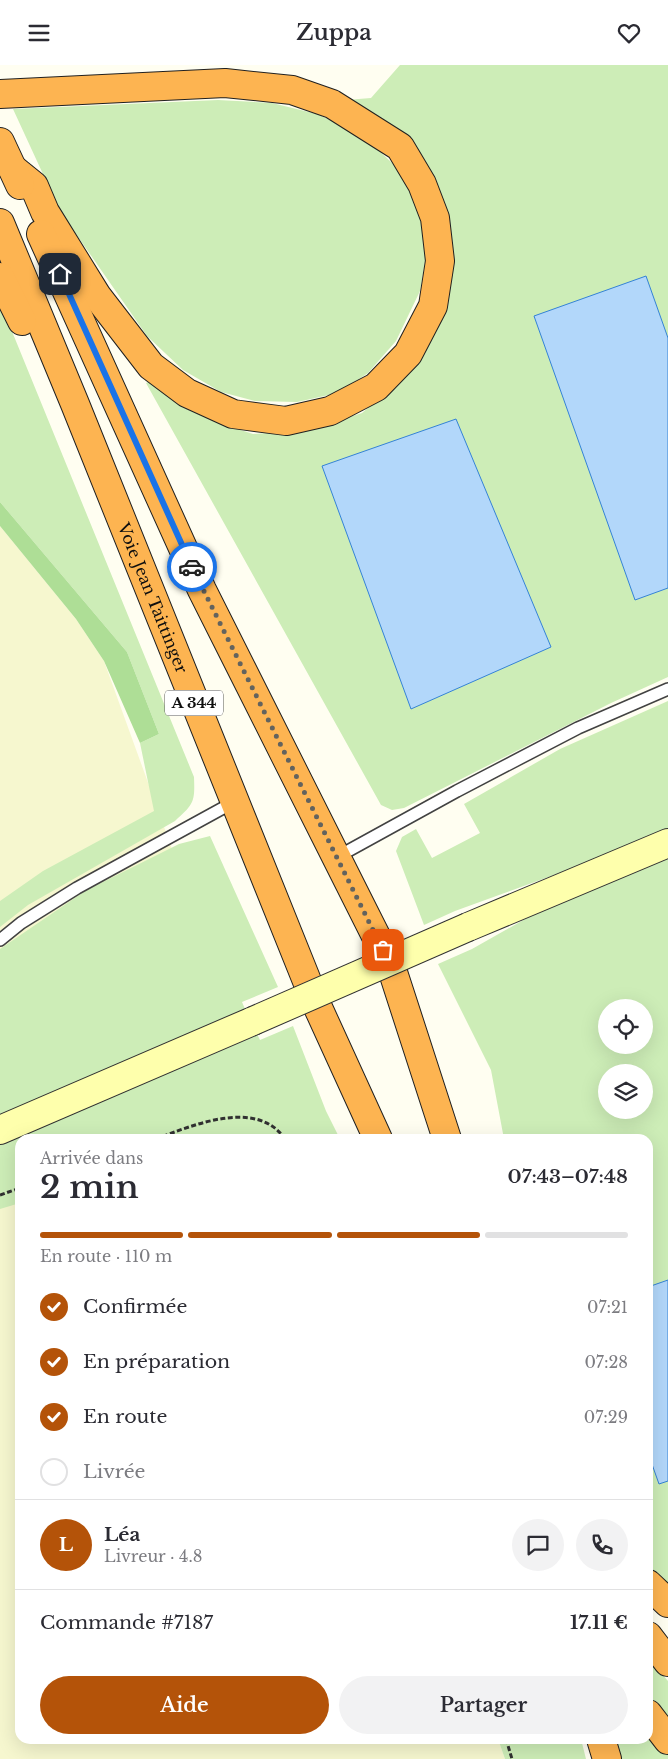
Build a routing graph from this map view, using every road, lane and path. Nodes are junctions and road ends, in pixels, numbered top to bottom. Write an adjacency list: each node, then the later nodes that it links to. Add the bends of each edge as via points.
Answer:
1 (0, 94): 3 (highway, via 225,83 292,90 332,104 400,147 422,184 435,218 440,261 433,306 408,354 376,387 330,411 286,421 233,414 187,393 151,366 97,296 46,212 34,186)
2 (0, 142): 3 (highway)
3 (12, 169): 10 (highway, via 202,590)
4 (0, 223): 6 (highway, Voie Jean Taittinger / A 344)
5 (0, 277): 6 (highway, via 32,343)
6 (75, 405): 8 (highway, Voie Jean Taittinger / A 344)
7 (668, 689): 10 (lane, via 578,728)
8 (234, 802): 11 (lane, via 77,888); 15 (highway, Voie Jean Taittinger / A 344, via 315,1001)
9 (668, 843): 12 (street, bridge)
10 (338, 857): 16 (highway, via 391,965)
11 (0, 939)
12 (0, 1130)
13 (170, 1134): 14 (path, via 223,1118 263,1121)
14 (282, 1134)
15 (376, 1134)
16 (446, 1134)
17 (15, 1190): 18 (path)
18 (0, 1195)
19 (653, 1589): 20 (highway)
20 (668, 1603)
21 (653, 1642): 22 (highway)
22 (668, 1662)
23 (653, 1720): 24 (highway)
24 (668, 1740)
25 (508, 1744): 27 (path)
26 (602, 1744): 28 (highway)
27 (512, 1759)
28 (607, 1759)

